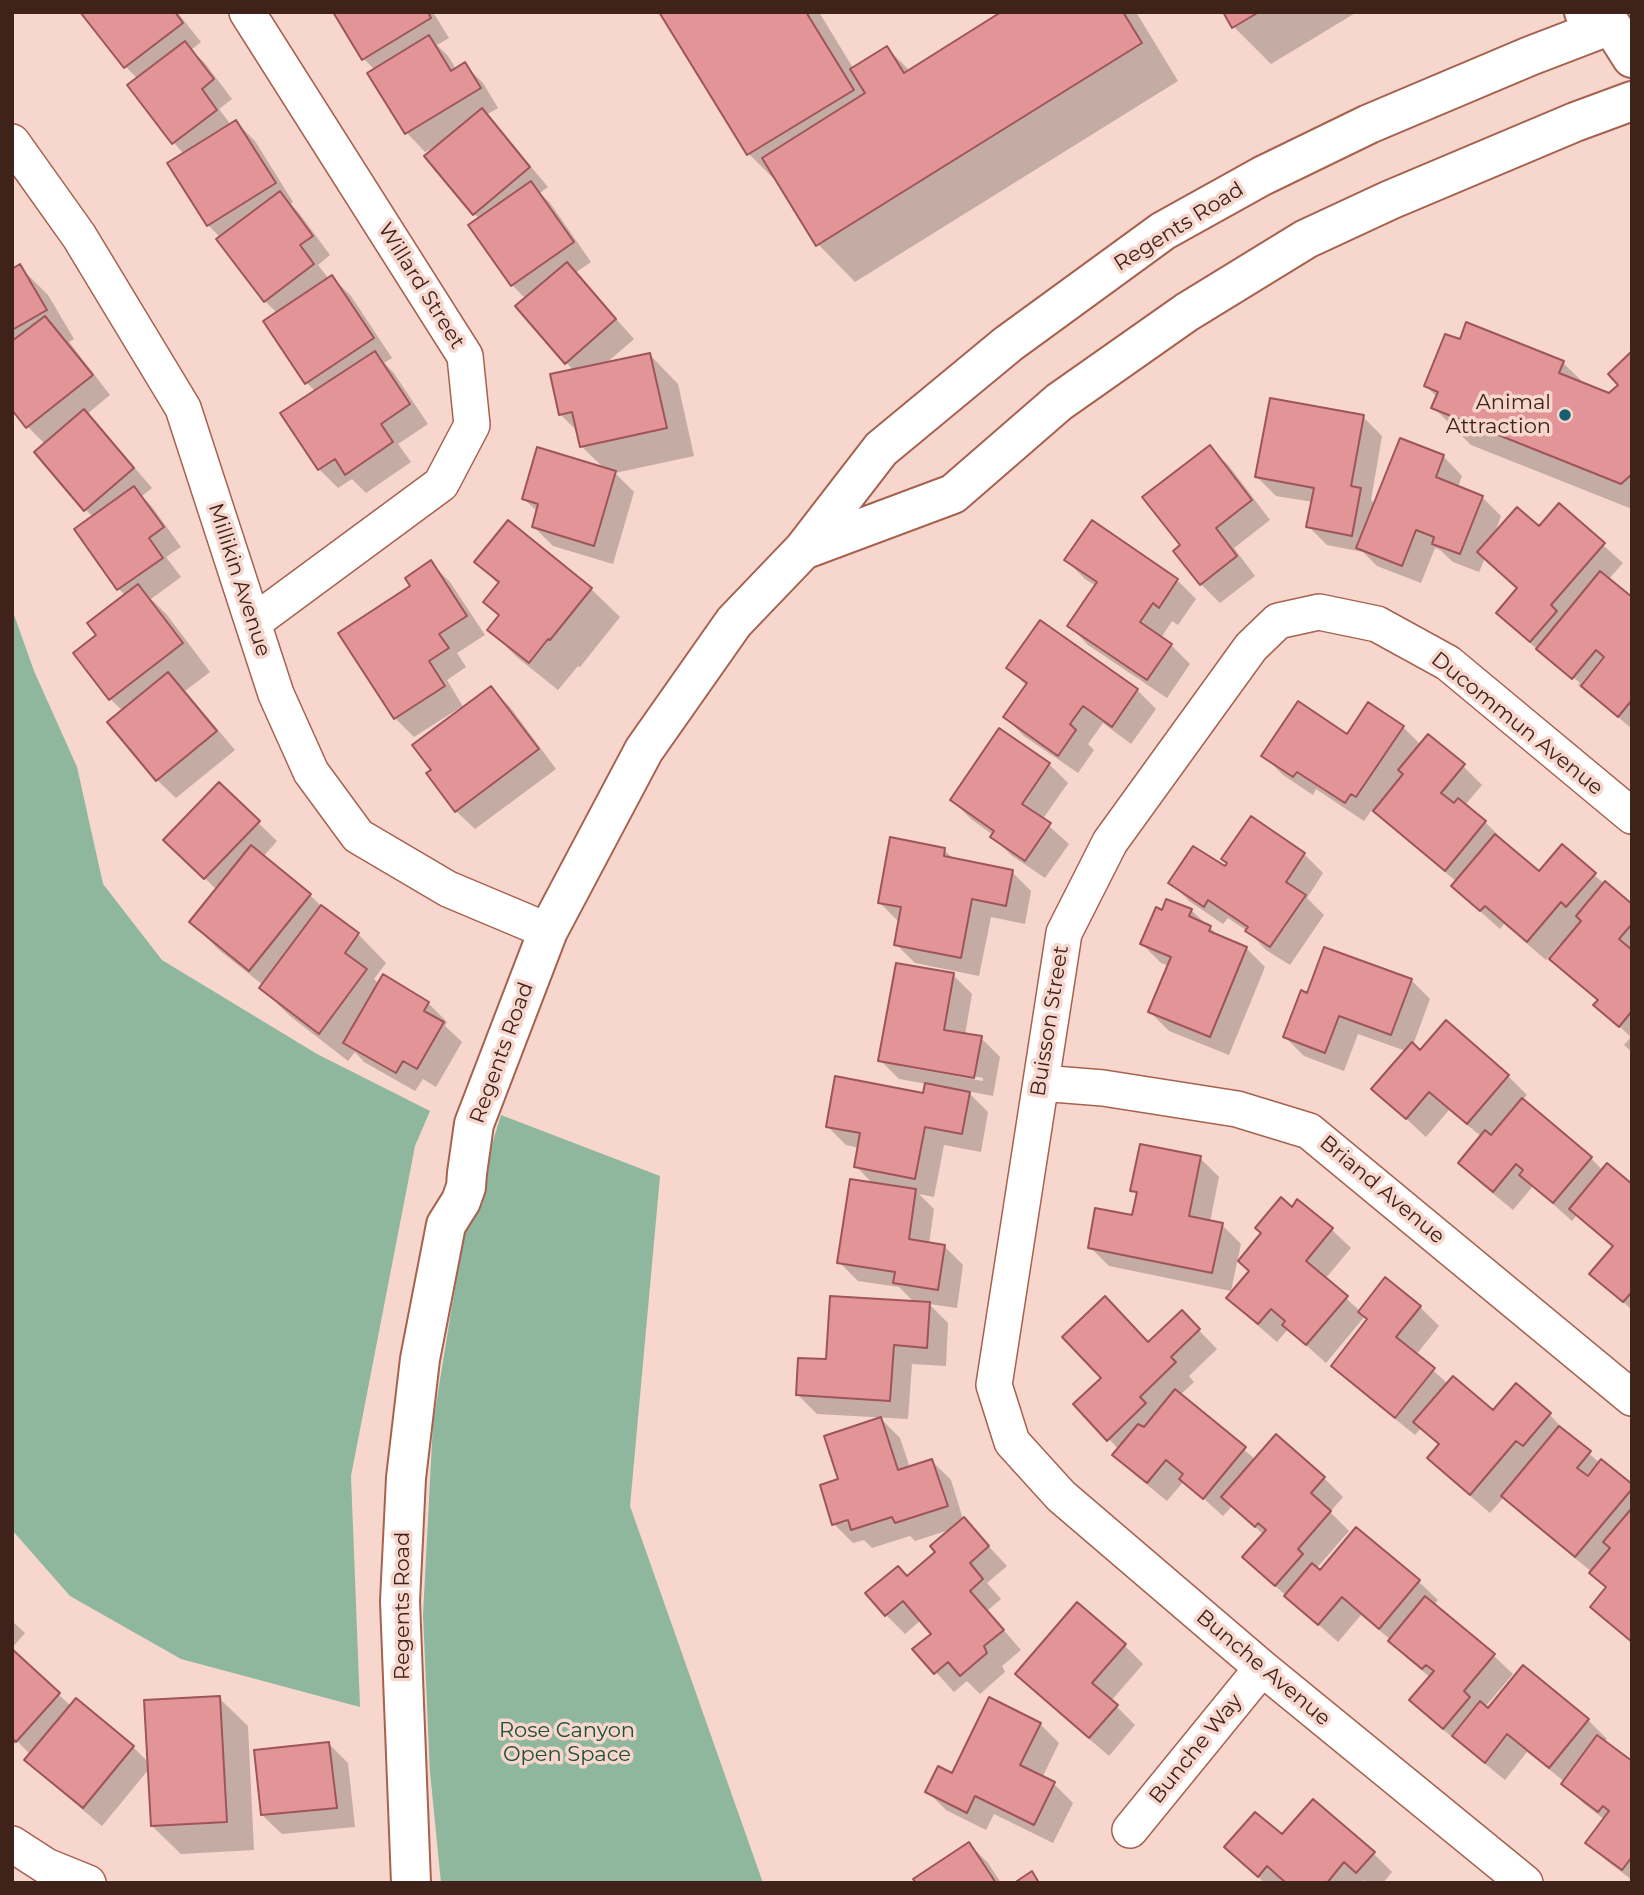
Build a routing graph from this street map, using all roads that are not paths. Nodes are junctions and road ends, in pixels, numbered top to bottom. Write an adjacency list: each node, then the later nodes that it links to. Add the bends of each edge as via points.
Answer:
1 (247, 12): 8 (street, Willard Street, via 465,356 472,425 440,484)
2 (1610, 16): 3 (street); 6 (street, Regents Road, via 1369,124 1163,231 1007,344 881,449)
3 (1632, 58)
4 (1632, 101): 6 (street, Regents Road, via 1306,239 1187,312 1059,402 953,494)
5 (12, 142): 8 (street, Millikin Avenue, via 79,236 183,408)
6 (803, 550): 10 (street, Regents Road, via 734,622 644,750)
7 (1320, 612): 9 (street, Ducommun Avenue, via 1377,625 1448,663); 11 (street, Buisson Street, via 1278,621 1251,647 1110,842 1064,933)
8 (254, 622): 10 (street, Millikin Avenue, via 276,694 311,772 358,836 448,889)
9 (1632, 816)
10 (548, 931): 18 (street, Regents Road, via 474,1124 466,1187 446,1225 421,1359 406,1478 400,1601)
11 (1041, 1083): 12 (street, Briand Avenue, via 1237,1109 1310,1130); 13 (street, Buisson Street, via 994,1385)
12 (1632, 1398)
13 (1012, 1442): 14 (street, Bunche Avenue, via 1061,1496)
14 (1262, 1668): 15 (street, Bunche Way); 19 (street, Bunche Avenue)
15 (1129, 1829)
16 (12, 1844): 17 (street, via 46,1866)
17 (88, 1883)
18 (411, 1883)
19 (1525, 1883)

